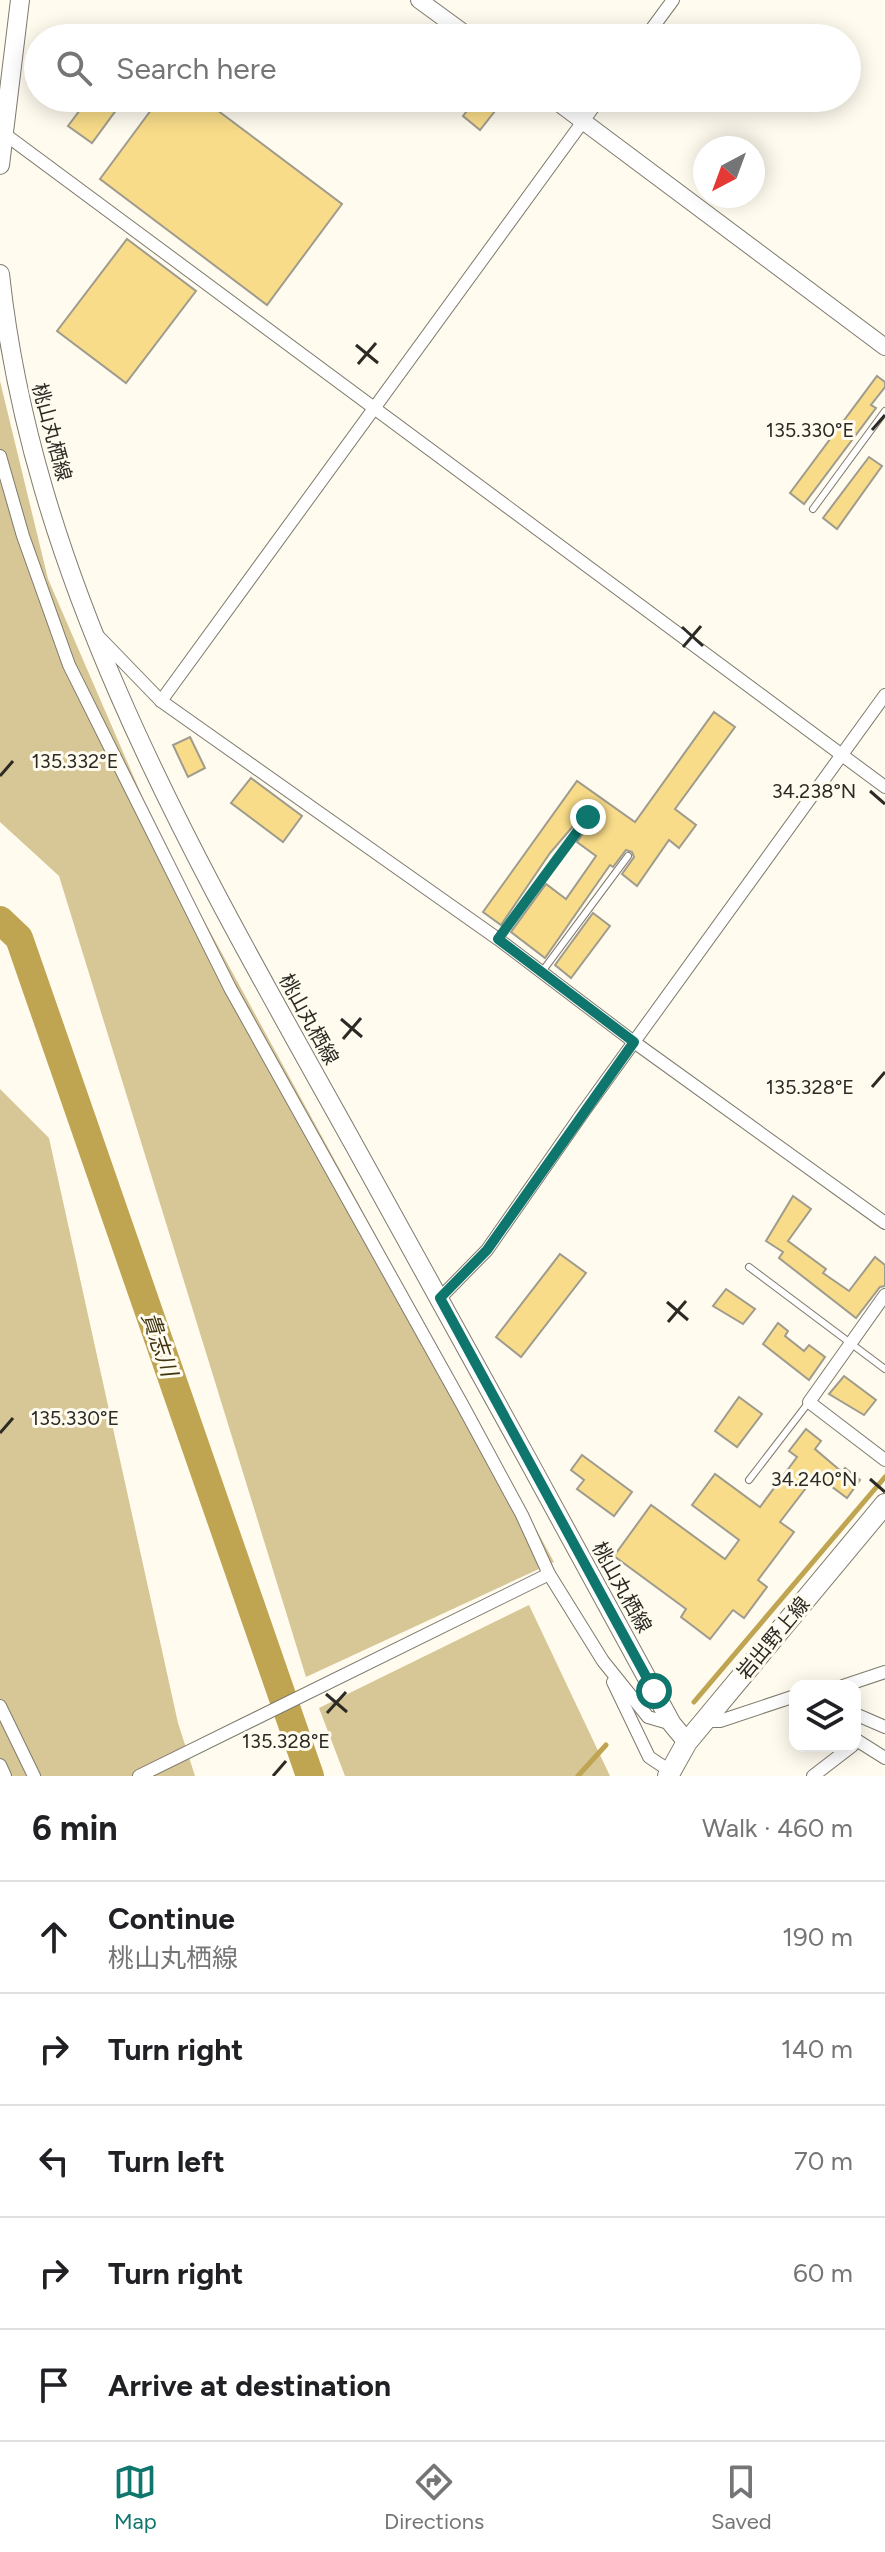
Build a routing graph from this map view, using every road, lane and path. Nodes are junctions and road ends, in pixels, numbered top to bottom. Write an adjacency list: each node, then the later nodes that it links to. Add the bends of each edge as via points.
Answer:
1 (20, 0): 9 (main road)
2 (419, 0): 4 (street)
3 (673, 0): 5 (street)
4 (452, 24)
5 (655, 24)
6 (571, 112): 8 (street)
7 (590, 112): 8 (street)
8 (583, 121): 12 (street); 13 (street)
9 (2, 132): 10 (main road); 13 (street)
10 (0, 165)
11 (0, 274): 17 (main road, 桃山丸栖線, via 7,341 28,437)
12 (885, 347)
13 (373, 410): 19 (street); 20 (street)
14 (885, 411): 16 (lane)
15 (0, 456): 37 (street, via 69,665 133,798 230,988 522,1515)
16 (813, 509)
17 (94, 632): 19 (street); 30 (main road, 桃山丸栖線, via 190,849)
18 (885, 695): 20 (street)
19 (161, 701): 24 (street)
20 (840, 755): 21 (street); 26 (street)
21 (885, 787)
22 (588, 817): 24 (lane)
23 (628, 856): 25 (lane)
24 (498, 939): 25 (street)
25 (541, 973): 26 (street)
26 (634, 1042): 27 (street); 30 (street, via 487,1250)
27 (885, 1223)
28 (749, 1267): 31 (lane)
29 (885, 1295): 31 (street)
30 (440, 1298): 45 (main road, 桃山丸栖線)
31 (851, 1343): 32 (lane); 33 (street)
32 (885, 1369)
33 (809, 1402): 34 (street); 35 (lane)
34 (885, 1460)
35 (749, 1480)
36 (885, 1504): 44 (main road, 岩出野上線)
37 (549, 1574): 38 (street); 55 (street)
38 (603, 1661): 45 (street, via 648,1717); 52 (street, via 649,1757)
39 (885, 1672): 40 (street)
40 (861, 1680)
41 (789, 1698): 44 (street)
42 (0, 1706): 54 (street)
43 (861, 1717): 46 (street)
44 (705, 1721): 47 (main road, 岩出野上線)
45 (672, 1724): 47 (main road, 桃山丸栖線)
46 (885, 1727)
47 (687, 1742): 52 (main road, 岩出野上線)
48 (861, 1743): 50 (street)
49 (844, 1752): 56 (street)
50 (885, 1758)
51 (0, 1765): 53 (street)
52 (669, 1774)
53 (5, 1776)
54 (34, 1776)
55 (139, 1776)
56 (813, 1776)

